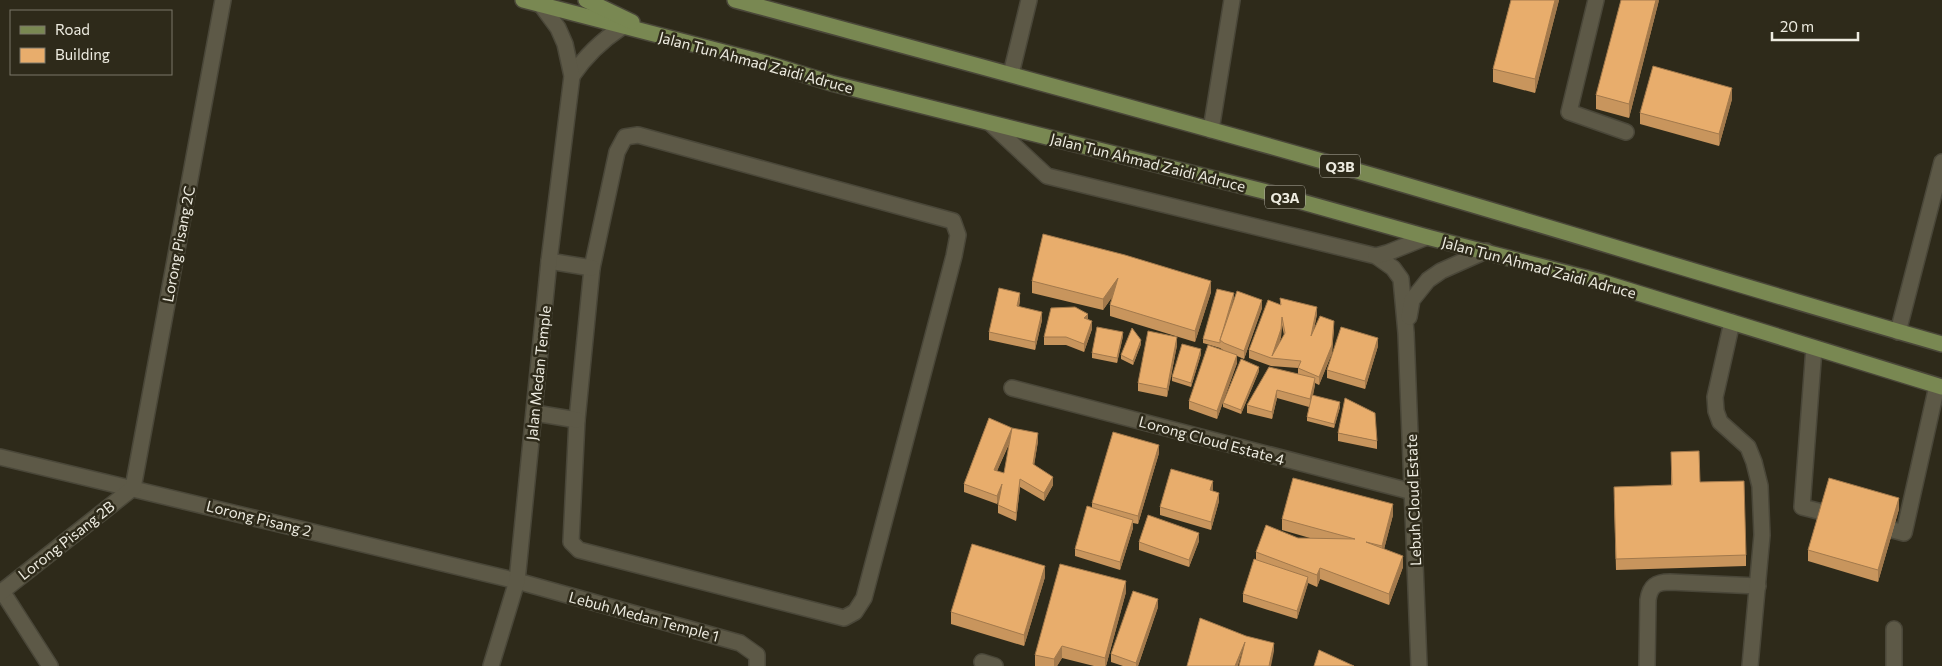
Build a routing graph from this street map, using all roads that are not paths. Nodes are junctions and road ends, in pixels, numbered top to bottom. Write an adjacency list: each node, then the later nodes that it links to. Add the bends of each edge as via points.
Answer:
1 (223, 0): 32 (street, Lorong Pisang 2C)
2 (523, 0): 8 (main road, Jalan Tun Ahmad Zaidi Adruce / Q3A)
3 (586, 0): 10 (main road, via 622,18)
4 (735, 0): 11 (main road, Q3B)
5 (1029, 0): 11 (street)
6 (1232, 0): 14 (street)
7 (1596, 0): 15 (street, via 1569,112)
8 (541, 5): 9 (main road, Jalan Tun Ahmad Zaidi Adruce / Q3A); 12 (street, Jalan Medan Temple, via 565,44)
9 (622, 27): 10 (main road, Jalan Tun Ahmad Zaidi Adruce / Q3A); 12 (street, Jalan Medan Temple, via 595,47)
10 (697, 46): 13 (main road, Jalan Tun Ahmad Zaidi Adruce / Q3A)
11 (1011, 74): 14 (main road, Q3B)
12 (572, 76): 20 (street, Jalan Medan Temple)
13 (991, 124): 17 (main road, Jalan Tun Ahmad Zaidi Adruce / Q3A, via 1263,191); 19 (street, via 1047,176)
14 (1211, 130): 23 (main road, Q3B)
15 (1626, 132)
16 (1942, 162): 23 (street)
17 (1427, 237): 18 (main road, Jalan Tun Ahmad Zaidi Adruce / Q3A); 19 (street)
18 (1486, 251): 22 (main road, Jalan Tun Ahmad Zaidi Adruce / Q3A); 24 (street, via 1428,280 1412,300)
19 (1376, 256): 24 (street, via 1393,268 1401,279)
20 (549, 261): 21 (street); 29 (street, Jalan Medan Temple)
21 (592, 268): 30 (street); 30 (street, via 617,152 625,137 638,135 953,221 958,235 864,598 856,612 844,618 579,550 571,542)
22 (1732, 322): 26 (main road, Jalan Tun Ahmad Zaidi Adruce / Q3A); 37 (street, via 1715,397 1716,411 1720,422 1748,447 1760,486 1762,535)
23 (1898, 332): 25 (main road, Q3B)
24 (1406, 333): 33 (street, Lebuh Cloud Estate)
25 (1942, 344)
26 (1814, 348): 27 (main road, Jalan Tun Ahmad Zaidi Adruce / Q3A); 34 (street, via 1802,507)
27 (1940, 387): 35 (street, via 1904,533)
28 (1012, 388): 33 (street, Lorong Cloud Estate 4)
29 (535, 413): 30 (street); 36 (street, Jalan Medan Temple)
30 (577, 420)
31 (0, 457): 32 (street, Lorong Pisang 2)
32 (133, 488): 36 (street, Lorong Pisang 2); 38 (street, Lorong Pisang 2B)
33 (1413, 492): 43 (street, Lebuh Cloud Estate)
34 (1822, 512)
35 (1892, 530)
36 (517, 581): 41 (street, Jalan Medan Temple); 42 (street, Lebuh Medan Temple 1, via 740,643 757,655)
37 (1758, 586): 44 (street, via 1670,582 1654,585 1648,600); 45 (street)
38 (1, 592): 40 (street)
39 (1894, 629): 46 (street)
40 (50, 666)
41 (491, 666)
42 (757, 666)
43 (1419, 666)
44 (1647, 666)
45 (1750, 666)
46 (1894, 666)

